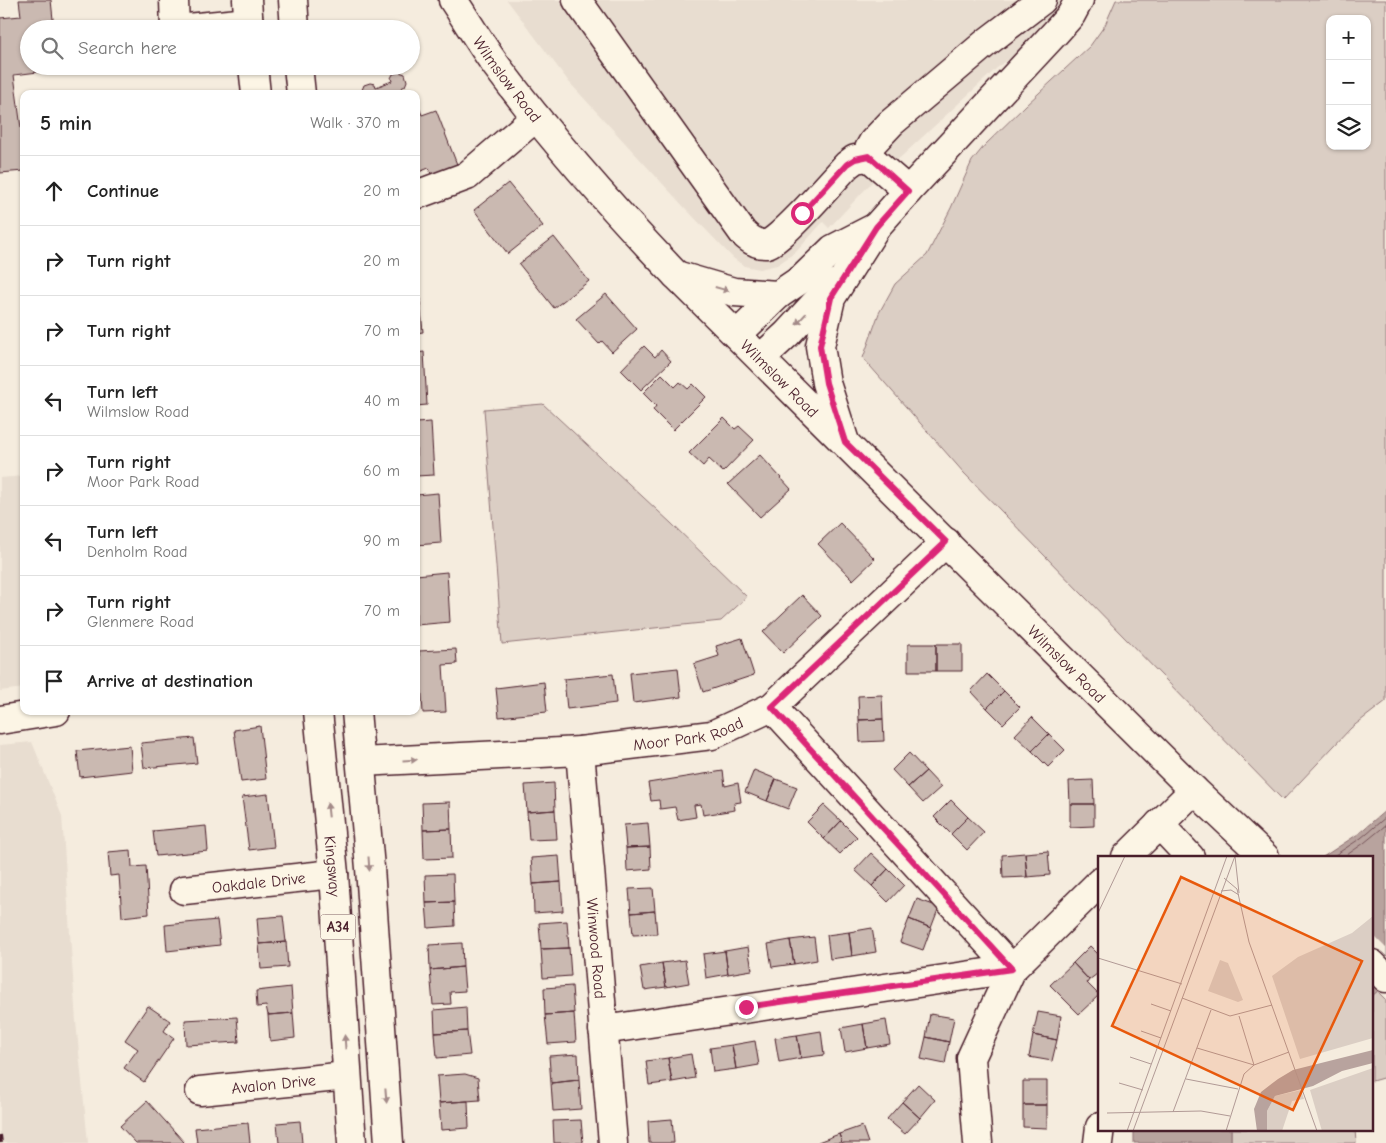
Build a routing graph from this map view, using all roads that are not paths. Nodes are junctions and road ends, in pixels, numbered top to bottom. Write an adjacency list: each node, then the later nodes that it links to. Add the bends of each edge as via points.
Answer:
1 (174, 0): 8 (main road)
2 (293, 0): 10 (main road)
3 (453, 0): 15 (main road, Wilmslow Road)
4 (577, 0): 16 (main road, via 749,239 757,243 773,242 847,164)
5 (1042, 0): 16 (main road, via 981,46 891,123 873,142)
6 (1080, 0): 17 (main road, via 1056,34)
7 (248, 17): 9 (main road)
8 (175, 20)
9 (230, 20)
10 (294, 20)
11 (254, 75): 13 (main road)
12 (299, 75): 14 (main road)
13 (256, 90)
14 (301, 90)
15 (536, 117): 18 (main road, via 467,176); 21 (main road, Wilmslow Road, via 617,213)
16 (869, 156): 17 (main road)
17 (908, 191): 19 (main road)
18 (420, 194)
19 (876, 227): 20 (main road); 22 (main road, via 833,249 803,278)
20 (858, 257): 24 (main road, one-way to 24); 25 (main road, via 831,298 820,346 826,383)
21 (676, 275): 22 (main road, one-way to 22, via 734,292); 23 (main road, Wilmslow Road)
22 (778, 296): 23 (main road)
23 (737, 335): 24 (main road, Wilmslow Road)
24 (761, 358): 25 (main road, Wilmslow Road)
25 (845, 442): 26 (main road, Wilmslow Road)
26 (946, 542): 27 (main road, Moor Park Road); 34 (main road, Wilmslow Road)
27 (772, 707): 32 (main road, Moor Park Road, via 712,735); 43 (main road)
28 (31, 715): 31 (main road)
29 (318, 715): 39 (main road, Kingsway / A34, one-way to 29)
30 (356, 715): 33 (main road, A34)
31 (0, 720)
32 (580, 752): 33 (main road, Moor Park Road, one-way to 32); 45 (main road, Winwood Road)
33 (361, 762): 50 (main road, A34, one-way to 50)
34 (1194, 790): 35 (main road); 38 (main road, Wilmslow Road)
35 (1159, 824): 36 (main road); 37 (main road)
36 (1136, 853)
37 (1189, 856)
38 (1264, 856)
39 (334, 874): 41 (main road, Oakdale Drive); 46 (main road, Kingsway / A34, one-way to 39)
40 (1098, 884): 43 (main road)
41 (184, 890)
42 (1374, 966): 44 (main road)
43 (1012, 969): 45 (main road); 52 (main road, via 971,1058)
44 (1386, 978)
45 (603, 1030): 51 (main road, Winwood Road)
46 (347, 1076): 47 (main road, Avalon Drive); 49 (main road, Kingsway / A34)
47 (200, 1091)
48 (1100, 1130): 53 (main road)
49 (352, 1143)
50 (389, 1143)
51 (613, 1143)
52 (978, 1143)
53 (1098, 1143)

